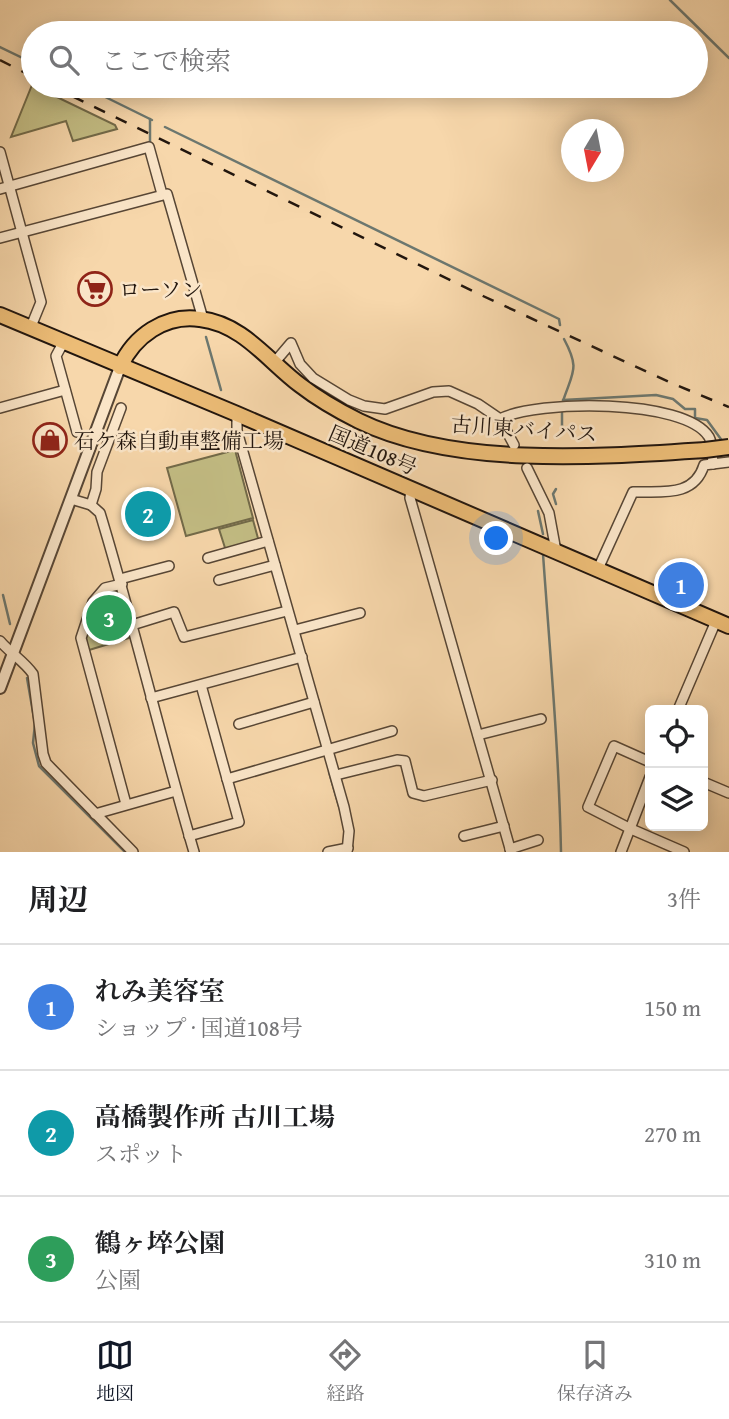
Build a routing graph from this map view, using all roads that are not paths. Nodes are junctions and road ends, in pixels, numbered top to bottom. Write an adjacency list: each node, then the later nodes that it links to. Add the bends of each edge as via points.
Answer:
1 (0, 152): 2 (street)
2 (5, 188): 3 (street, via 149,147); 4 (street)
3 (162, 194): 4 (street); 7 (street, via 167,194)
4 (22, 232): 5 (street); 8 (street, via 41,302)
5 (0, 238)
6 (0, 315): 8 (highway, 国道108号)
7 (203, 319): 10 (highway, 古川東バイパス, via 246,337); 11 (highway, 古川東バイパス, via 178,319 159,326 137,340)
8 (30, 329): 9 (highway, 国道108号)
9 (63, 343): 11 (highway, 国道108号); 12 (street, via 56,356)
10 (274, 363): 16 (street, via 291,343 300,364 313,378 364,406 392,408 442,390 462,395); 19 (highway, 古川東バイパス, bridge, via 300,386 361,422 397,436 464,450 621,456)
11 (120, 367): 15 (highway, 国道108号); 24 (street)
12 (65, 390): 13 (street); 17 (street)
13 (0, 408)
14 (121, 408): 25 (street, via 97,472)
15 (237, 414): 23 (highway, 国道108号); 26 (street, via 237,431)
16 (500, 419): 18 (street); 21 (street, via 512,412 552,408 620,406 656,411 701,430 710,442)
17 (78, 432)
18 (513, 445)
19 (729, 447)
20 (729, 462): 21 (street)
21 (713, 464): 31 (street, via 704,465 701,476 681,490 633,492)
22 (527, 468): 27 (street, via 550,513)
23 (411, 489): 27 (highway, 国道108号); 50 (street)
24 (71, 499): 25 (street); 40 (street)
25 (91, 505): 33 (street, via 100,513)
26 (264, 542): 28 (street); 30 (street)
27 (556, 551): 31 (highway, 国道108号)
28 (208, 558)
29 (169, 566): 33 (street)
30 (271, 566): 32 (street); 34 (street)
31 (598, 569): 36 (highway, 国道108号)
32 (219, 580)
33 (121, 582): 37 (street); 60 (street, via 105,588 93,602 81,638)
34 (282, 612): 37 (street, via 184,637 174,612); 38 (street)
35 (360, 613): 38 (street)
36 (723, 623): 46 (street)
37 (132, 625): 44 (street)
38 (295, 630): 41 (street)
39 (0, 641): 40 (street)
40 (12, 655): 43 (street); 61 (street, via 33,674 46,763)
41 (298, 659): 42 (street); 45 (street)
42 (201, 685): 44 (street); 54 (street)
43 (0, 688)
44 (151, 698): 57 (street)
45 (310, 703): 48 (street); 51 (street)
46 (681, 705)
47 (541, 719): 50 (street)
48 (239, 724)
49 (392, 731): 51 (street)
50 (478, 735): 55 (street)
51 (323, 749): 53 (street); 54 (street)
52 (645, 760): 63 (street, via 614,746 588,807)
53 (336, 775): 55 (street, via 405,761 413,793 424,796); 67 (street, via 349,831)
54 (227, 779): 64 (street, via 239,822)
55 (492, 780): 62 (street)
56 (708, 784): 59 (street)
57 (176, 791): 60 (street); 64 (street)
58 (645, 791): 63 (street)
59 (729, 793)
60 (126, 804): 61 (street)
61 (95, 814): 69 (street)
62 (504, 826): 65 (street); 68 (street)
63 (631, 829): 72 (street); 73 (street)
64 (189, 835): 70 (street)
65 (464, 836)
66 (538, 840): 68 (street)
67 (348, 850): 71 (street)
68 (510, 851)
69 (132, 852)
70 (194, 852)
71 (328, 852)
72 (621, 852)
73 (684, 852)

